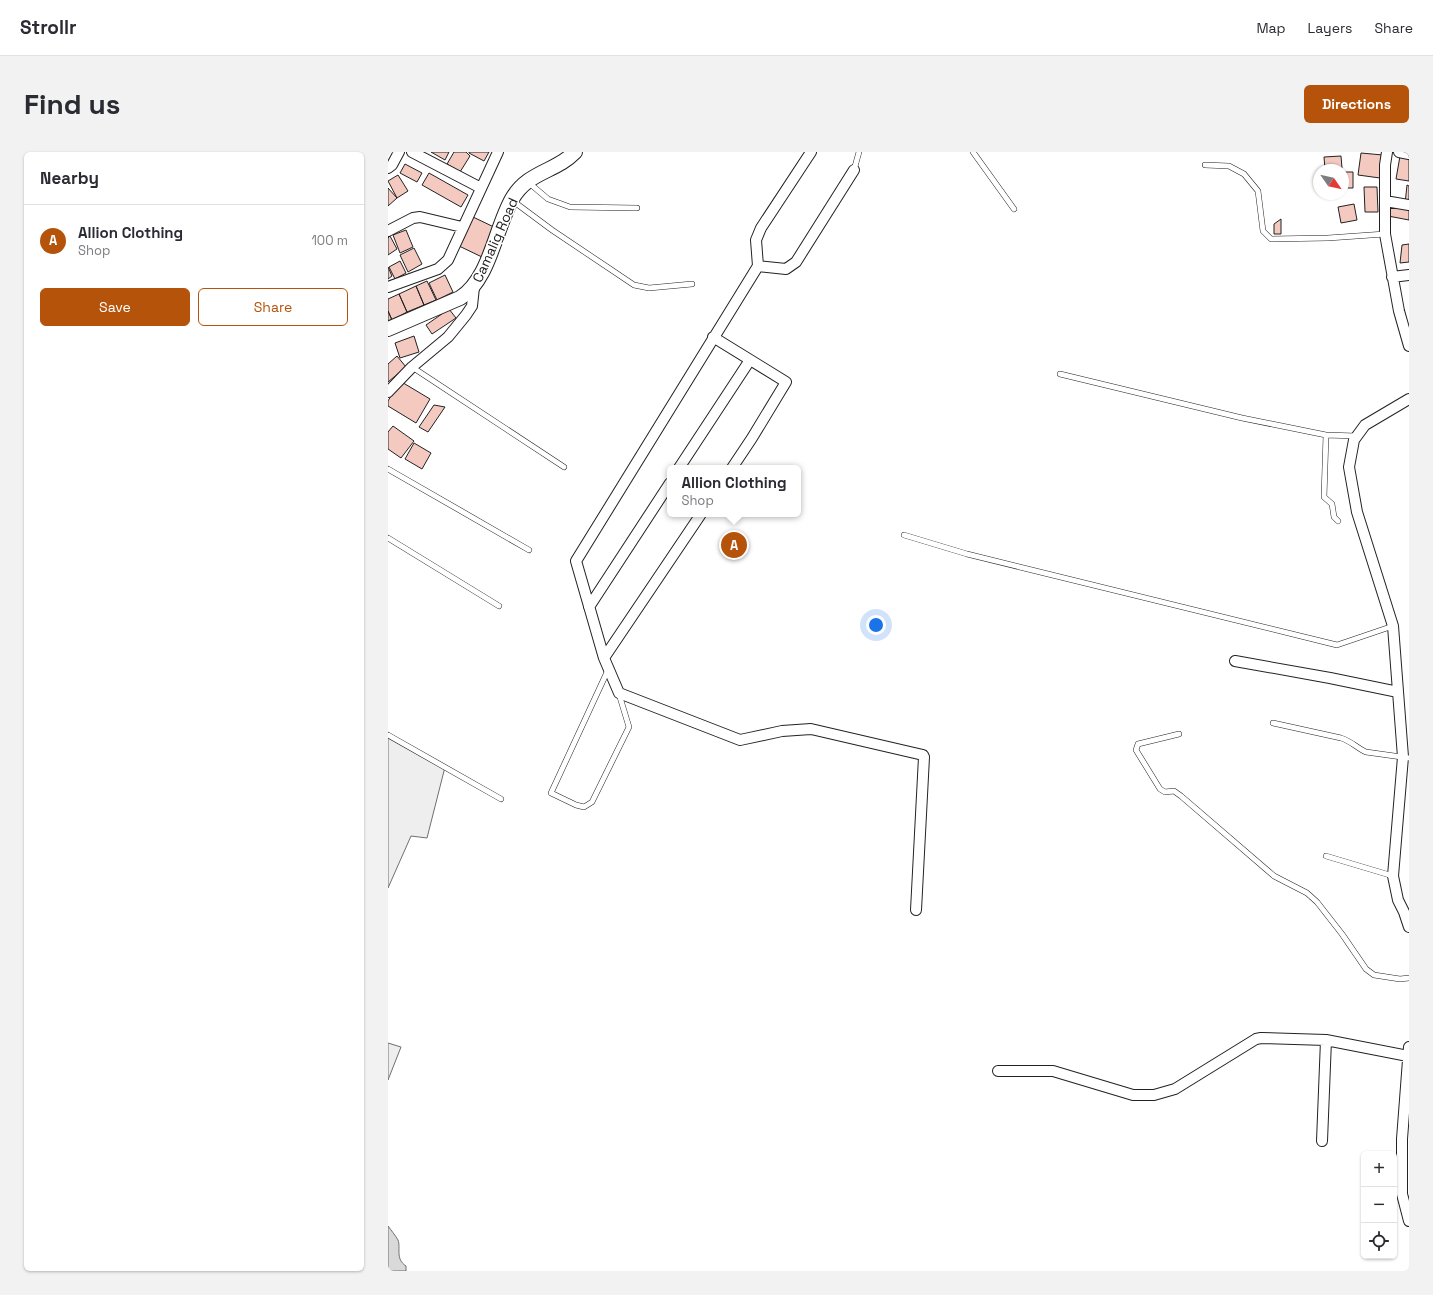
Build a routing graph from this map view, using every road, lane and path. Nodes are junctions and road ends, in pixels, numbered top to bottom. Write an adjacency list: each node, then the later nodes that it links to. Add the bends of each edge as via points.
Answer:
1 (399, 152): 12 (street)
2 (412, 152): 15 (street)
3 (498, 152): 15 (street)
4 (575, 152): 14 (main road, Camalig Road)
5 (811, 152): 24 (street, via 761,228 756,240)
6 (859, 152): 13 (lane)
7 (973, 152): 20 (lane)
8 (1387, 152): 17 (street)
9 (1399, 152): 10 (street)
10 (1409, 154)
11 (1206, 165): 23 (lane, via 1229,166 1244,174 1258,192 1263,231 1271,239)
12 (388, 168)
13 (854, 170): 24 (street, via 796,262 786,269)
14 (527, 182): 16 (main road, Camalig Road); 19 (lane, via 548,199 570,207)
15 (481, 188): 21 (street)
16 (512, 200): 27 (lane, via 634,285 649,288); 28 (main road, Camalig Road, via 483,272)
17 (1385, 201): 18 (street); 23 (street)
18 (1409, 205)
19 (637, 208)
20 (1014, 210)
21 (462, 227): 22 (street, via 420,217); 29 (street, via 448,260 438,269)
22 (388, 231)
23 (1385, 234): 26 (street)
24 (758, 266): 31 (street)
25 (1409, 275): 26 (street)
26 (1392, 277): 32 (street)
27 (692, 284)
28 (474, 287): 30 (main road, Camalig Road, via 460,298); 34 (street, via 472,306 466,315 448,337)
29 (388, 288)
30 (388, 328)
31 (714, 338): 33 (street); 51 (street, via 576,561)
32 (1409, 346)
33 (750, 360): 40 (street); 41 (street, via 786,382)
34 (412, 367): 36 (street); 42 (lane)
35 (1060, 374): 38 (lane, via 1242,418)
36 (388, 392)
37 (1409, 399): 39 (street, via 1365,425)
38 (1326, 435): 39 (lane); 46 (lane, via 1324,497 1332,504 1334,517)
39 (1357, 436): 52 (street, via 1349,466 1357,512)
40 (682, 465)
41 (734, 465)
42 (564, 467)
43 (388, 469): 49 (lane)
44 (667, 488): 51 (street)
45 (699, 517): 53 (street)
46 (1338, 521)
47 (904, 535): 52 (lane, via 967,554 1337,645)
48 (388, 538): 50 (lane)
49 (529, 550)
50 (499, 606)
51 (589, 607): 53 (street)
52 (1393, 626): 56 (street)
53 (604, 658): 55 (street)
54 (1235, 661): 56 (street)
55 (609, 668): 57 (street); 57 (lane, via 551,793 584,807 592,802 628,727)
56 (1398, 692): 61 (street)
57 (619, 693): 65 (street, via 740,740 782,731 811,729 923,755)
58 (1272, 723): 61 (lane, via 1348,740 1366,752)
59 (1179, 734): 67 (lane, via 1138,744 1136,750 1160,789 1165,792 1174,791 1274,876 1307,893 1342,934 1366,969 1374,975)
60 (388, 735): 62 (lane)
61 (1406, 757): 64 (street)
62 (501, 799)
63 (1326, 856): 64 (lane)
64 (1393, 876): 66 (street, via 1398,900)
65 (916, 910)
66 (1409, 928)
67 (1409, 978)
68 (1326, 1040): 69 (street); 70 (street, via 1256,1039 1174,1089 1154,1095 1133,1095 1054,1071); 71 (street)
69 (1408, 1051): 72 (street, via 1402,1139 1402,1194)
70 (998, 1071)
71 (1322, 1141)
72 (1409, 1221)

